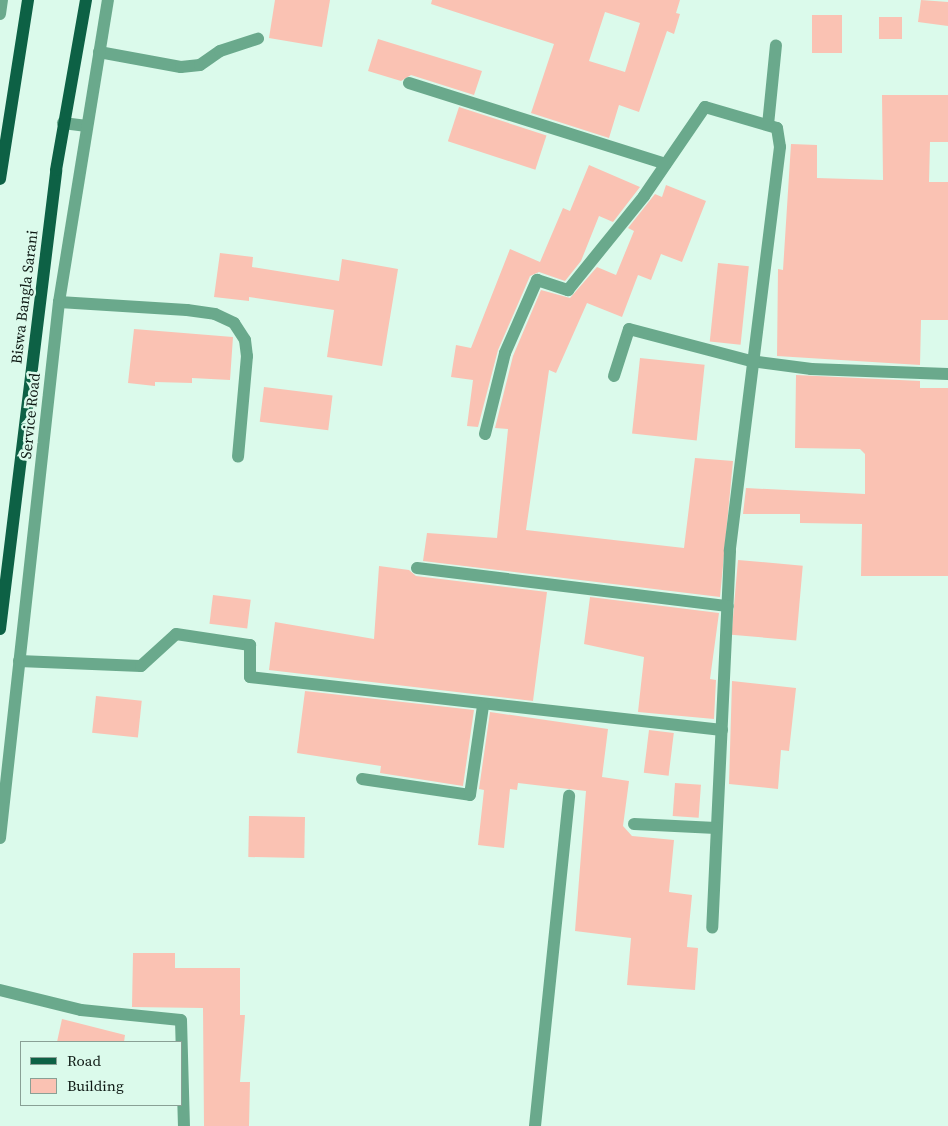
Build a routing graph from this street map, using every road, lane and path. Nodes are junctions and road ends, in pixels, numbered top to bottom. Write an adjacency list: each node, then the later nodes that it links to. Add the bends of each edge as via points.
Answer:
1 (2, 0): 5 (street)
2 (28, 0): 14 (main road)
3 (86, 0): 10 (main road, Biswa Bangla Sarani)
4 (108, 0): 8 (street, Service Road)
5 (0, 14)
6 (258, 39): 8 (street, via 220,51 200,65 181,67)
7 (776, 45): 11 (street)
8 (99, 52): 12 (street, Service Road)
9 (409, 84): 13 (street)
10 (64, 123): 12 (street); 23 (main road, Biswa Bangla Sarani)
11 (768, 125): 13 (street, via 705,107); 16 (street, via 777,128 780,146)
12 (87, 126): 15 (street, Service Road)
13 (666, 164): 19 (street, via 568,290 537,280 505,353)
14 (0, 179)
15 (59, 302): 20 (street, via 206,313 234,323 245,340 247,356); 24 (street, Service Road)
16 (751, 361): 17 (street, via 811,369); 18 (street, via 629,329); 22 (street)
17 (948, 374)
18 (614, 376)
19 (485, 434)
20 (238, 457)
21 (417, 568): 22 (street)
22 (728, 606): 26 (street)
23 (0, 629)
24 (19, 661): 25 (street, via 141,666 176,634 250,645 250,677); 31 (street, Service Road)
25 (483, 706): 26 (street); 27 (street, via 470,795)
26 (722, 730): 30 (street)
27 (362, 779)
28 (569, 796): 37 (street)
29 (634, 824): 30 (street)
30 (716, 828): 32 (street)
31 (0, 838)
32 (712, 928)
33 (0, 990): 34 (street, via 81,1010 181,1020)
34 (182, 1041)
35 (182, 1055): 36 (street)
36 (184, 1126)
37 (535, 1126)

